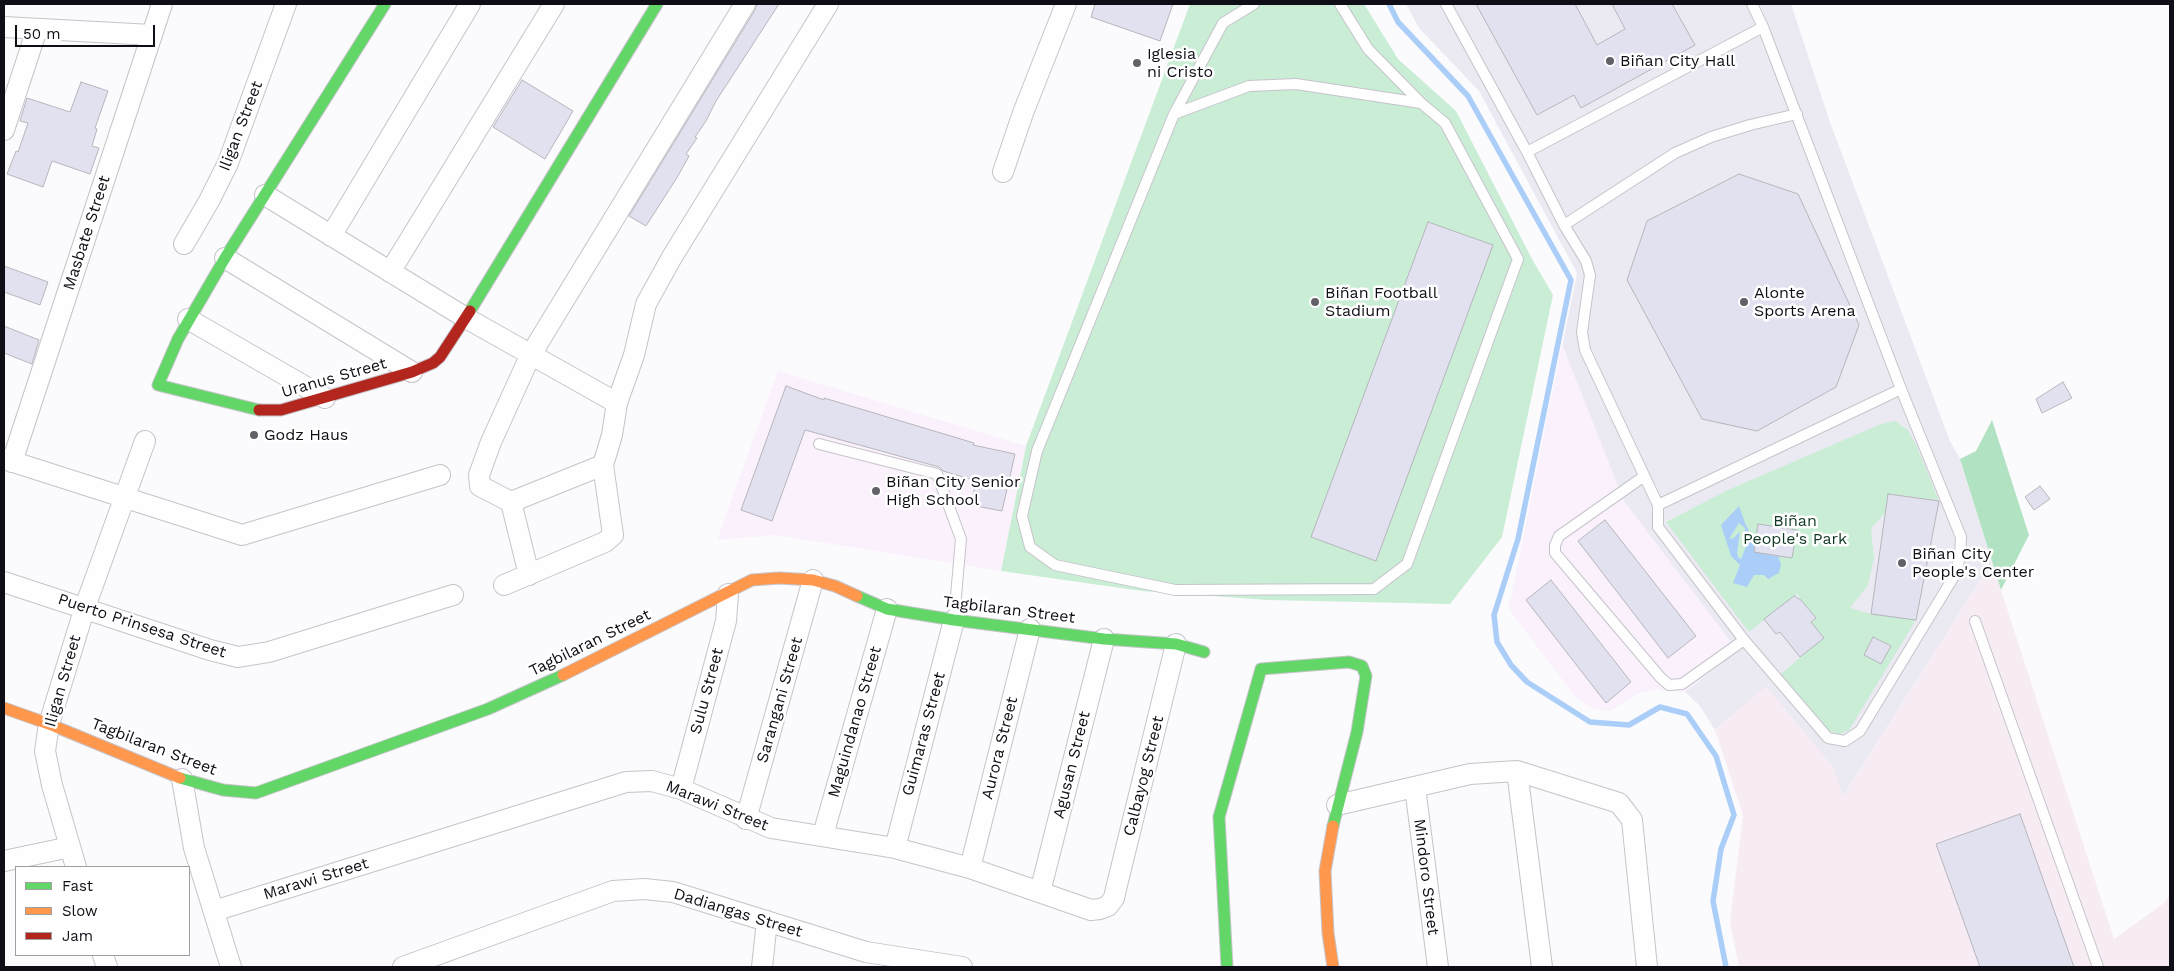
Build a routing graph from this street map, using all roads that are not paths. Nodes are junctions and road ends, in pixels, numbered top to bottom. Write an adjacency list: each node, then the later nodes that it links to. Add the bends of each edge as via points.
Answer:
1 (162, 4): 17 (street, Masbate Street)
2 (286, 4): 27 (street, Iligan Street, via 228,163)
3 (385, 4): 24 (street)
4 (470, 4): 26 (street)
5 (554, 4): 29 (street)
6 (657, 4): 30 (street, Uranus Street)
7 (745, 4): 32 (street)
8 (828, 4): 36 (street, via 646,304 634,355)
9 (1066, 4): 23 (street, via 1022,113)
10 (1254, 4): 19 (lane, via 1223,23)
11 (1340, 4): 18 (lane, via 1368,49)
12 (1446, 4): 22 (lane)
13 (1752, 4): 14 (lane)
14 (1763, 26): 20 (lane); 22 (lane)
15 (4, 27): 16 (street)
16 (36, 29): 17 (street); 21 (street)
17 (152, 35): 39 (street, Masbate Street)
18 (1421, 102): 19 (lane, via 1296,84 1248,86); 19 (lane, via 1445,123 1518,259 1407,564 1374,589 1175,590 1055,565 1030,548 1022,516 1037,451)
19 (1174, 114)
20 (1797, 114): 25 (lane, via 1718,135 1675,153); 34 (lane)
21 (4, 130)
22 (1528, 152): 25 (lane)
23 (1003, 172)
24 (265, 195): 26 (street); 28 (street)
25 (1564, 225): 42 (lane, via 1586,261 1590,275 1582,332 1585,350)
26 (331, 236): 29 (street)
27 (184, 244)
28 (225, 258): 31 (street); 33 (street)
29 (390, 272): 30 (street)
30 (466, 318): 32 (street); 33 (street, Uranus Street, via 433,363)
31 (188, 319): 35 (street); 35 (street, Uranus Street, via 158,385 264,411 281,410)
32 (530, 356): 36 (street); 44 (street, via 479,476 480,486)
33 (412, 372): 35 (street, Uranus Street)
34 (1901, 389): 45 (lane); 58 (lane, via 1961,537 1960,558 1953,578 1860,731 1845,741 1828,738)
35 (325, 398)
36 (616, 403): 40 (street, via 612,435)
37 (145, 441): 43 (street, Iligan Street)
38 (818, 444): 54 (lane, via 937,474 961,539)
39 (8, 461): 43 (street)
40 (603, 465): 44 (street); 46 (street, via 613,535 605,542)
41 (440, 475): 43 (street, via 242,535)
42 (1643, 477): 45 (lane); 58 (lane, via 1559,536 1555,553 1669,685 1682,684)
43 (125, 497): 52 (street, Iligan Street)
44 (511, 502): 46 (street)
45 (1658, 505): 58 (lane, via 1658,527)
46 (530, 575): 49 (street)
47 (814, 580): 50 (street, Tagbilaran Street, via 752,580); 53 (street, Tagbilaran Street); 68 (street, Sarangani Street)
48 (4, 582): 52 (street, Puerto Prinsesa Street)
49 (504, 585)
50 (728, 594): 64 (street, Tagbilaran Street, via 512,698 288,782 256,792 223,790); 66 (street, Sulu Street, via 726,621)
51 (453, 596): 52 (street, Puerto Prinsesa Street, via 269,652 238,657)
52 (85, 608): 62 (street, Iligan Street)
53 (886, 608): 54 (street, Tagbilaran Street); 69 (street, Maguindanao Street)
54 (954, 620): 56 (street, Tagbilaran Street); 71 (street, Guimaras Street)
55 (1975, 622): 89 (lane)
56 (1030, 629): 57 (street, Tagbilaran Street); 74 (street, Aurora Street)
57 (1104, 639): 59 (street, Tagbilaran Street); 75 (street, Agusan Street)
58 (1744, 640)
59 (1176, 644): 60 (street, Tagbilaran Street); 76 (street, Calbayog Street, via 1114,898)
60 (1204, 652)
61 (4, 708): 62 (street, Tagbilaran Street)
62 (49, 724): 64 (street, Tagbilaran Street); 70 (street, Iligan Street, via 45,751)
63 (1517, 771): 65 (street, via 1470,774); 87 (street); 88 (street, via 1619,803 1632,820)
64 (182, 779): 77 (street, via 194,848)
65 (1414, 787): 67 (street); 86 (street, Mindoro Street)
66 (681, 788): 68 (street, Marawi Street); 77 (street, Marawi Street, via 652,781 626,782)
67 (1337, 806): 84 (street, via 1358,732 1366,676 1362,666 1349,662 1261,669 1219,817); 85 (street, via 1325,871)
68 (746, 819): 69 (street, Marawi Street, via 771,828)
69 (823, 835): 71 (street, Marawi Street)
70 (70, 847): 72 (street); 73 (street, Iligan Street)
71 (894, 848): 74 (street, Marawi Street)
72 (4, 861)
73 (76, 866)
74 (970, 868): 75 (street, Marawi Street)
75 (1040, 892): 76 (street, Marawi Street, via 1091,910)
76 (1108, 906)
77 (214, 911): 80 (street)
78 (767, 921): 79 (street, Dadiangas Street); 81 (street, Dadiangas Street, via 673,892 644,889 613,891); 82 (street)
79 (866, 960): 83 (street, Dadiangas Street)
80 (230, 967)
81 (403, 967)
82 (762, 967)
83 (962, 967)
84 (1228, 967)
85 (1333, 967)
86 (1438, 967)
87 (1542, 967)
88 (1647, 967)
89 (2098, 967)

